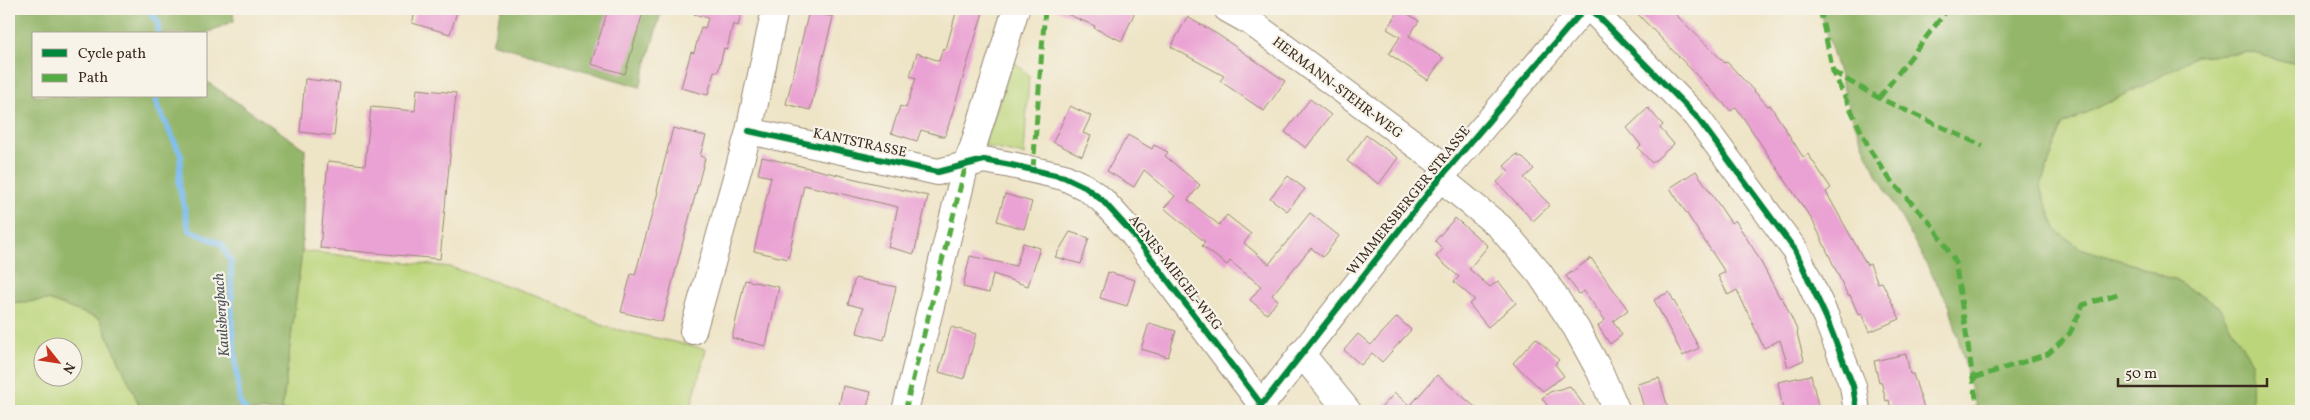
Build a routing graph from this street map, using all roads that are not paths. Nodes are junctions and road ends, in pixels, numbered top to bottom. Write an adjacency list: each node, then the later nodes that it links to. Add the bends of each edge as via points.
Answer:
1 (776, 9): 6 (street)
2 (1016, 9): 7 (street)
3 (1227, 9): 8 (street, HERMANN-STEHR-WEG, via 1252,23)
4 (1584, 9): 8 (street, WIMMERSBERGER STRASSE)
5 (1591, 9): 15 (street, via 1696,116 1795,250 1830,326 1853,386)
6 (749, 131): 7 (street, KANTSTRASSE, via 938,172); 9 (street)
7 (966, 164): 11 (street, AGNES-MIEGEL-WEG, via 984,160 1064,177 1102,200 1132,233); 12 (street)
8 (1443, 173): 10 (street, WIMMERSBERGER STRASSE); 14 (street, HERMANN-STEHR-WEG, via 1500,227 1540,274 1576,328)
9 (693, 331)
10 (1302, 353): 11 (street, WIMMERSBERGER STRASSE); 13 (street)
11 (1259, 408)
12 (905, 411)
13 (1348, 411)
14 (1617, 411)
15 (1857, 411)

